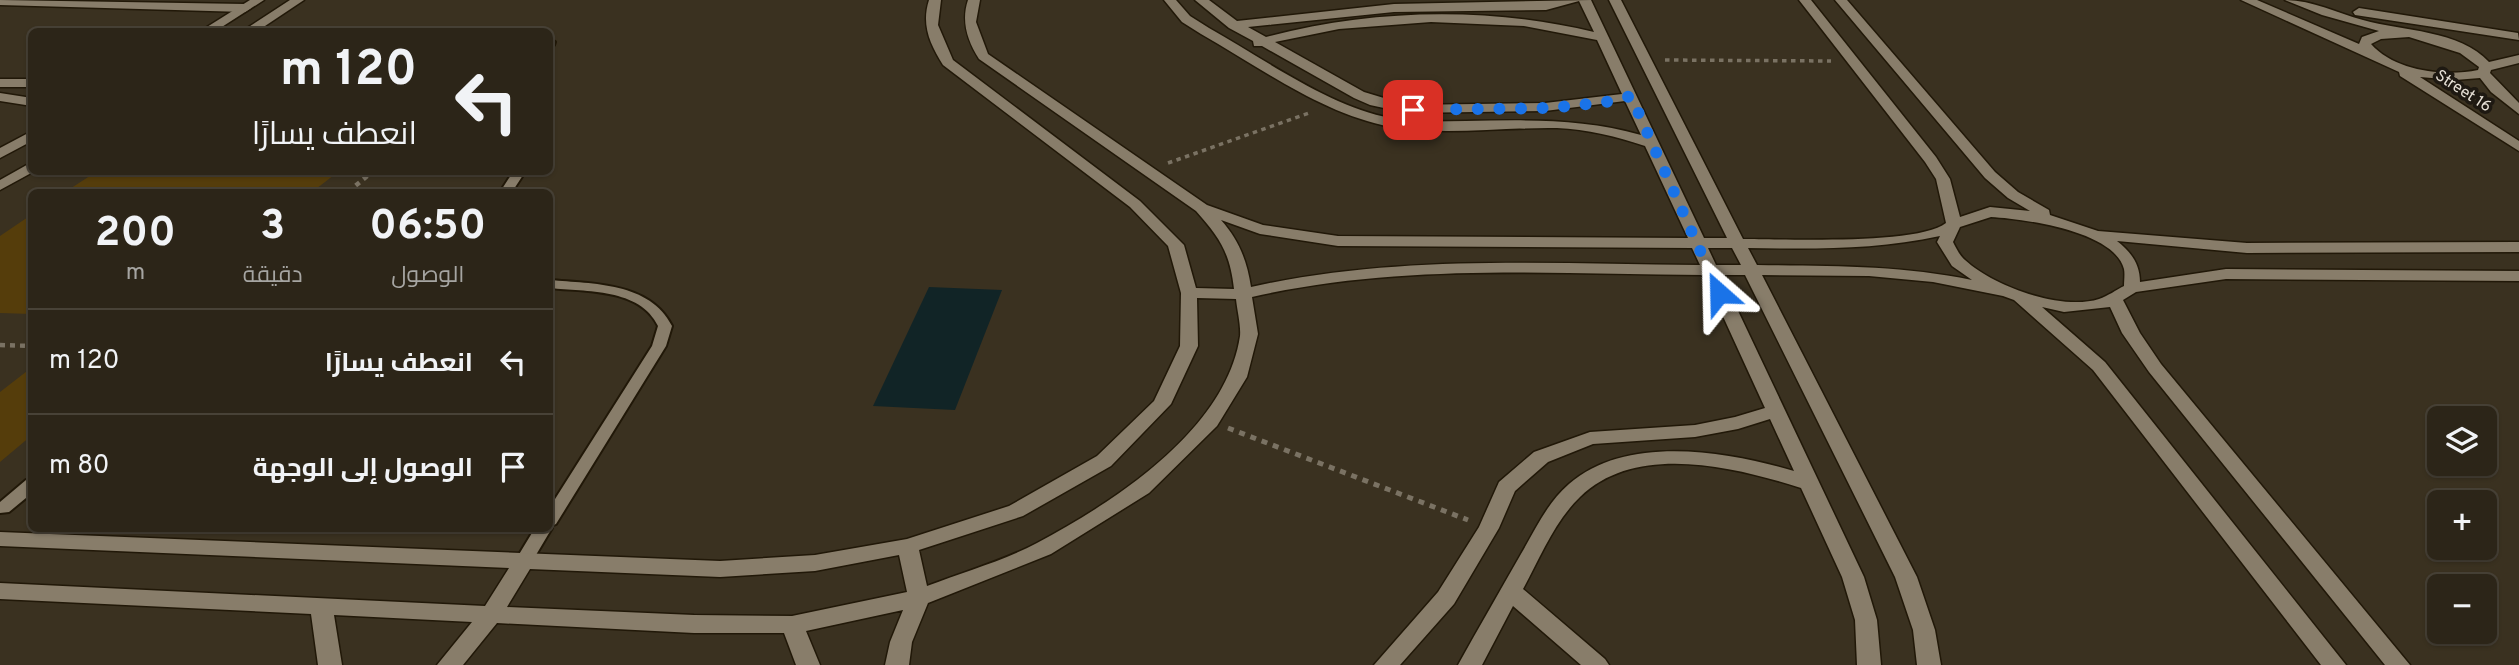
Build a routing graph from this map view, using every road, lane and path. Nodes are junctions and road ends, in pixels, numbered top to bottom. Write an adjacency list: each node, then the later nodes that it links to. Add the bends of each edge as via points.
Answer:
1 (258, 0): 19 (street)
2 (298, 0): 23 (street)
3 (935, 0): 64 (street, via 932,36 948,62 1135,204 1176,245)
4 (974, 0): 48 (street, via 970,33 983,56)
5 (1170, 0): 24 (street, via 1186,19)
6 (1201, 0): 21 (street)
7 (1574, 0): 21 (street, via 1546,6 1374,9)
8 (1585, 0): 26 (street)
9 (1615, 0): 32 (street)
10 (1805, 0): 33 (street)
11 (1841, 0): 53 (street, via 1990,175 2013,195)
12 (2247, 0): 30 (street)
13 (2291, 0): 25 (street, Street 16)
14 (2301, 0): 27 (street)
15 (0, 1): 17 (street)
16 (59, 1): 17 (street); 18 (street)
17 (28, 2): 20 (street)
18 (91, 2): 19 (street)
19 (245, 8): 22 (street)
20 (0, 16)
21 (1235, 24): 24 (street); 28 (street)
22 (212, 28)
23 (253, 28)
24 (1205, 31): 29 (street)
25 (2412, 36): 27 (street); 30 (street, via 2380,35 2366,40); 35 (street, Street 16, via 2472,53 2483,61)
26 (1604, 37): 28 (street, via 1520,19 1408,20 1358,23); 38 (street)
27 (2519, 37)
28 (1264, 41): 29 (street); 38 (street, via 1366,99 1399,108 1549,108)
29 (1238, 49): 41 (street)
30 (2374, 55): 34 (street)
31 (2519, 59): 35 (street)
32 (1645, 60): 33 (path); 57 (street)
33 (1853, 61): 54 (street, via 1943,179)
34 (2390, 63): 35 (street, via 2455,77); 45 (street, Street 16)
35 (2485, 70): 42 (street, Street 16, via 2496,89)
36 (0, 83): 37 (street)
37 (28, 83)
38 (1631, 96): 44 (street)
39 (0, 97): 40 (street)
40 (28, 101)
41 (1333, 104): 44 (street, via 1394,122 1560,124); 48 (path)
42 (2519, 110)
43 (28, 137): 46 (street)
44 (1652, 143): 56 (street)
45 (2519, 147)
46 (0, 154)
47 (28, 168): 50 (street)
48 (1148, 170): 52 (street)
49 (369, 175): 51 (path)
50 (0, 186)
51 (352, 189)
52 (1200, 208): 56 (street, via 1261,229 1338,241); 65 (street, via 1224,233 1238,262)
53 (2060, 221): 54 (street, via 1998,212 1975,214); 55 (street)
54 (1950, 226): 57 (street, via 1905,239 1856,244); 66 (street, via 1945,246 1958,265)
55 (2093, 234): 58 (street, via 2247,248); 63 (street, via 2128,261)
56 (1696, 244): 57 (street); 59 (street)
57 (1738, 244): 60 (street)
58 (2519, 247)
59 (1708, 270): 60 (street); 65 (street, via 1394,270 1306,280); 70 (street)
60 (1751, 270): 66 (street, via 1869,271 1933,277); 95 (street, via 1906,577 1924,630)
61 (2519, 276): 63 (street, via 2226,274)
62 (553, 284): 75 (lane, via 631,295 658,310 665,326 659,346)
63 (2132, 288): 67 (street)
64 (1189, 293): 65 (street); 79 (street, via 1189,346 1162,404 1104,461 1016,511)
65 (1244, 294): 71 (street, via 1247,345 1238,377)
66 (2010, 294): 67 (street, via 2072,306); 96 (street, via 2099,366)
67 (2115, 301): 97 (street, via 2155,368)
68 (0, 345): 69 (path)
69 (28, 346)
70 (1774, 411): 72 (street); 76 (street, via 1738,424 1695,431 1590,438 1541,457 1506,487)
71 (1210, 422): 76 (path); 83 (street, via 1142,488 1043,549)
72 (1809, 483): 81 (street, via 1760,467 1711,459 1664,459 1619,467 1582,484 1556,510); 94 (street, via 1853,577 1866,620)
73 (28, 487): 74 (lane)
74 (3, 508)
75 (553, 515)
76 (1489, 528): 91 (street, via 1446,598)
77 (542, 532): 80 (lane)
78 (0, 539): 80 (street)
79 (908, 546): 80 (street, via 814,563 720,569); 83 (street)
80 (524, 561): 85 (street)
81 (1510, 590): 92 (street); 93 (street)
82 (0, 591): 84 (street)
83 (919, 598): 86 (street); 90 (street)
84 (321, 606): 85 (street); 87 (street)
85 (491, 615): 86 (street); 88 (street)
86 (792, 625): 89 (street)
87 (330, 665)
88 (449, 665)
89 (808, 665)
90 (897, 665)
91 (1386, 665)
92 (1470, 665)
93 (1597, 665)
94 (1869, 665)
95 (1929, 665)
96 (2334, 665)
97 (2398, 665)

